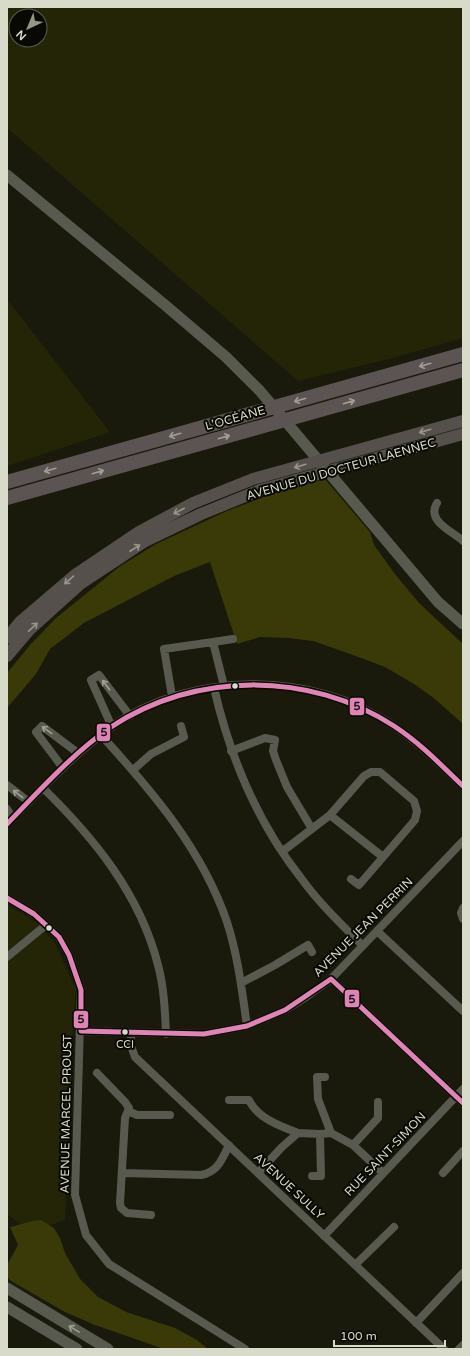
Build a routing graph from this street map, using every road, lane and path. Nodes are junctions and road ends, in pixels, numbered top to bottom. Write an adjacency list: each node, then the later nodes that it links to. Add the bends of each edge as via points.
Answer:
1 (7, 175): 10 (main road, via 226,357 260,391 438,602)
2 (463, 354): 6 (highway, L’OCÉANE, one-way to 6)
3 (463, 370): 7 (highway, L’OCÉANE, one-way to 3)
4 (463, 421): 11 (main road, AVENUE DU DOCTEUR LAENNEC, one-way to 11, via 253,479 193,503 139,532 75,575 20,622)
5 (463, 434): 14 (main road, AVENUE DU DOCTEUR LAENNEC, one-way to 5, via 29,630 80,584 145,541 194,517 260,490)
6 (7, 482)
7 (7, 498)
8 (437, 503): 9 (street, via 434,508 435,518)
9 (463, 541)
10 (463, 624)
11 (7, 638)
12 (233, 639): 13 (street)
13 (213, 642): 15 (street); 17 (street, via 164,649)
14 (7, 656)
15 (224, 686): 16 (street); 27 (street, via 273,685 304,689 367,710 417,743)
16 (214, 688): 17 (street); 22 (street)
17 (172, 696): 18 (street)
18 (130, 716): 20 (street); 20 (street, one-way to 20, via 99,675 91,680)
19 (181, 726): 25 (street, via 184,737 152,754)
20 (112, 727): 21 (street)
21 (101, 735): 23 (street); 25 (street)
22 (231, 751): 34 (street, via 265,738 275,740 272,751 287,787); 36 (street, via 259,814)
23 (78, 754): 24 (street); 24 (street, one-way to 24, via 42,726 36,732)
24 (63, 768): 28 (street)
25 (133, 770): 48 (street, via 169,815 204,868 227,922)
26 (7, 785): 29 (street, one-way to 26)
27 (463, 786)
28 (43, 788): 29 (street); 53 (street, via 100,850 137,907 149,934 158,965 164,996)
29 (29, 802): 32 (street)
30 (7, 809): 32 (street)
31 (330, 815): 34 (street); 37 (street); 37 (street, via 364,776 371,772 380,772 414,801 417,811 415,820)
32 (13, 818): 33 (street)
33 (7, 824)
34 (312, 829): 36 (street)
35 (463, 841): 43 (street, AVENUE JEAN PERRIN)
36 (283, 852): 44 (street, via 316,898)
37 (383, 857): 38 (street, via 359,885)
38 (352, 879)
39 (7, 898): 42 (street, AVENUE MARCEL PROUST, via 34,914)
40 (463, 908): 41 (street)
41 (463, 919)
42 (46, 925): 46 (street); 51 (street, AVENUE MARCEL PROUST, via 59,937 69,955 81,990)
43 (377, 931): 44 (street, AVENUE JEAN PERRIN); 49 (street)
44 (363, 946): 47 (street, AVENUE JEAN PERRIN)
45 (312, 952): 48 (street, via 308,945)
46 (7, 957)
47 (331, 979): 50 (street, AVENUE JEAN PERRIN, via 285,1010); 57 (street)
48 (240, 983): 50 (street)
49 (462, 1009)
50 (247, 1026): 53 (street, AVENUE JEAN PERRIN, via 204,1034)
51 (80, 1031): 52 (street, AVENUE JEAN PERRIN); 85 (street, AVENUE MARCEL PROUST, via 75,1195 86,1235 109,1264)
52 (131, 1033): 53 (street, AVENUE JEAN PERRIN); 66 (street, AVENUE SULLY, via 131,1046 135,1057)
53 (166, 1034)
54 (97, 1073): 61 (street, via 125,1102)
55 (325, 1077): 64 (street, via 317,1077 318,1099)
56 (463, 1089): 57 (street, RUE SAINT-SIMON)
57 (456, 1096): 60 (street); 72 (street, RUE SAINT-SIMON)
58 (229, 1100): 63 (street, via 249,1100 252,1107 264,1117)
59 (378, 1102): 67 (street, via 378,1118)
60 (463, 1103)
61 (128, 1111): 62 (street, via 137,1115); 71 (street, via 125,1118)
62 (170, 1115)
63 (298, 1132): 65 (street); 69 (street)
64 (332, 1133): 65 (street); 67 (street)
65 (320, 1134): 73 (street, via 321,1176)
66 (229, 1145): 69 (street, AVENUE SULLY); 71 (street, via 219,1165 208,1174)
67 (353, 1146): 72 (street)
68 (463, 1151): 70 (street)
69 (258, 1173): 76 (street, AVENUE SULLY)
70 (443, 1173)
71 (122, 1174): 74 (street, via 120,1203 124,1211)
72 (383, 1174): 76 (street, RUE SAINT-SIMON)
73 (312, 1176)
74 (152, 1215)
75 (394, 1227): 77 (street)
76 (324, 1236): 77 (street, AVENUE SULLY)
77 (355, 1265): 81 (street, AVENUE SULLY)
78 (463, 1273): 81 (street)
79 (7, 1288): 84 (main road, one-way to 79)
80 (7, 1307): 83 (main road)
81 (416, 1323): 86 (street, AVENUE SULLY)
82 (463, 1345): 87 (street)
83 (77, 1349)
84 (108, 1349)
85 (245, 1349)
86 (444, 1349)
87 (460, 1349)

